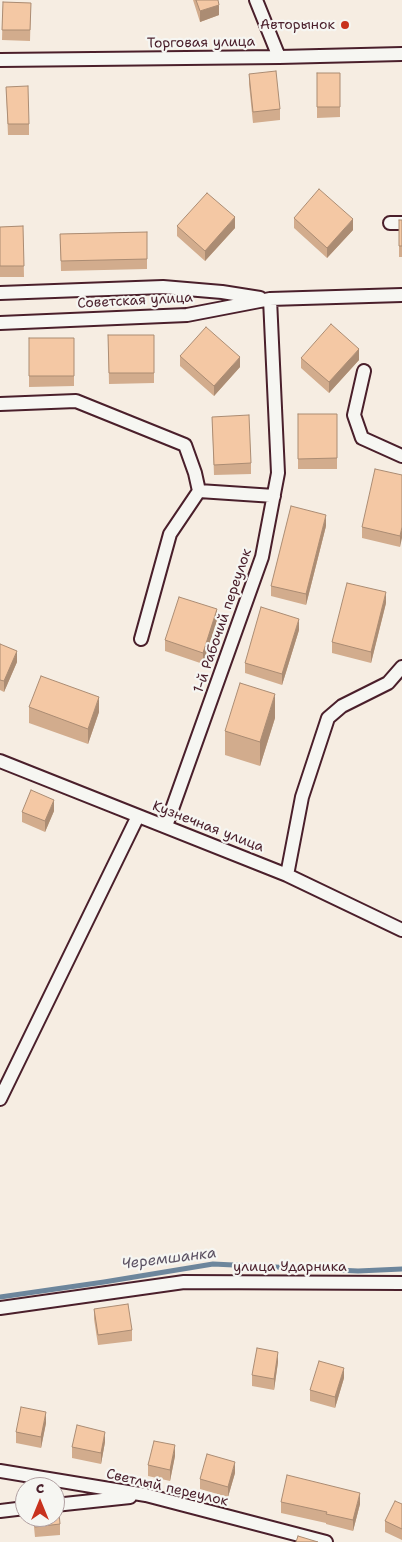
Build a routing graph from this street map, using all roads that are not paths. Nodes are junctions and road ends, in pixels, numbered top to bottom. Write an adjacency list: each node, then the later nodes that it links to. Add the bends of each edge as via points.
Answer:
1 (256, 0): 3 (street)
2 (402, 54): 3 (street, Торговая улица)
3 (279, 58): 4 (street, Торговая улица)
4 (0, 60)
5 (0, 294): 7 (street, Советская улица, via 163,287)
6 (402, 295): 7 (street, Советская улица)
7 (270, 299): 8 (street, Советская улица, via 187,315); 13 (street, 1-й Рабочий переулок, via 278,473)
8 (0, 323)
9 (364, 370): 11 (street, via 354,415 362,438)
10 (0, 404): 12 (street, via 76,401 185,444)
11 (402, 456)
12 (199, 491): 13 (street); 14 (street, via 170,534)
13 (274, 496): 18 (street, 1-й Рабочий переулок, via 262,557)
14 (141, 639)
15 (402, 667): 19 (street, via 388,683 342,706 328,718 302,797)
16 (0, 761): 17 (street, Кузнечная улица)
17 (138, 816): 18 (street, Кузнечная улица); 21 (street)
18 (166, 826): 19 (street, Кузнечная улица)
19 (287, 875): 20 (street, Кузнечная улица)
20 (402, 930)
21 (0, 1099)
22 (402, 1283): 23 (street, улица Ударника, via 184,1282)
23 (0, 1308)
24 (0, 1471): 25 (street, Светлый переулок)
25 (146, 1495): 26 (street); 29 (street, Светлый переулок)
26 (65, 1504)
27 (15, 1509): 28 (street)
28 (0, 1511)
29 (326, 1542)

